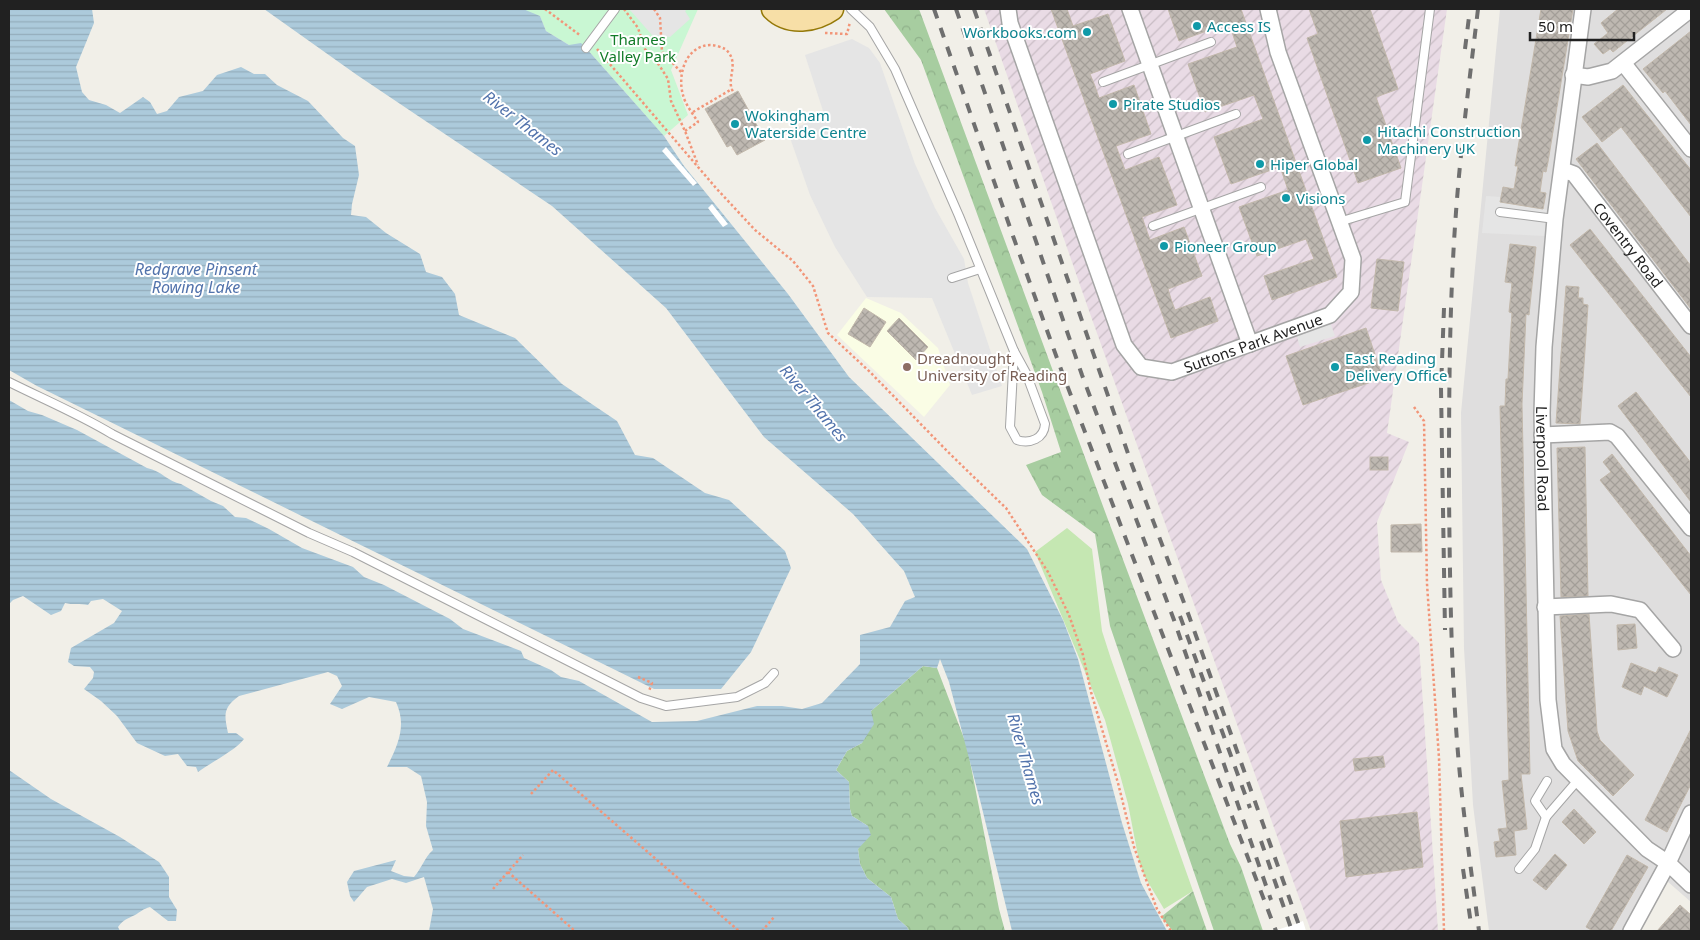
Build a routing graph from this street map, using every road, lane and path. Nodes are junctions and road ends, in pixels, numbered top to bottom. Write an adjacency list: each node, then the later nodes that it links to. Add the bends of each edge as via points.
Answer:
1 (545, 9): 15 (path)
2 (615, 9): 15 (lane)
3 (654, 9): 18 (path, via 660,18 662,52)
4 (773, 9): 5 (main road, via 788,18 805,20 822,16)
5 (832, 9)
6 (851, 9): 37 (lane, via 870,27 895,69)
7 (1008, 9): 40 (street, Suttons Park Avenue, via 1010,24 1124,345 1141,367 1172,372)
8 (1130, 9): 17 (street)
9 (1268, 9): 35 (street, Suttons Park Avenue, via 1278,52)
10 (1430, 9): 35 (lane, via 1405,202)
11 (1583, 9): 19 (street, Liverpool Road)
12 (1691, 9): 16 (street)
13 (629, 14): 25 (path, via 645,49 668,79 671,101)
14 (1211, 42): 17 (lane)
15 (588, 45): 29 (path, via 596,47)
16 (1624, 64): 19 (street, via 1602,74 1588,77); 27 (street)
17 (1150, 65): 20 (lane); 26 (street)
18 (682, 73): 21 (path, via 688,56 694,50 703,45 714,45 725,50 731,58); 23 (path, via 683,96)
19 (1573, 75): 30 (street, Liverpool Road)
20 (1103, 82)
21 (731, 88): 22 (path); 23 (path)
22 (734, 93)
23 (692, 113): 25 (path, via 698,122)
24 (1236, 114): 26 (lane)
25 (685, 131): 29 (path)
26 (1176, 136): 28 (lane); 32 (street)
27 (1691, 149)
28 (1128, 154)
29 (699, 168): 66 (path, via 754,230 793,261 813,286 828,334 1006,508 1048,572 1083,655 1139,861 1156,909)
30 (1563, 170): 34 (street, Liverpool Road); 39 (street, Coventry Road, via 1574,174)
31 (1261, 187): 32 (lane)
32 (1202, 207): 36 (lane); 40 (street)
33 (1500, 212): 34 (lane)
34 (1555, 219): 44 (street, Liverpool Road, via 1544,347)
35 (1339, 222): 40 (street, Suttons Park Avenue, via 1352,259 1350,292 1330,315)
36 (1152, 226)
37 (980, 269): 38 (lane); 41 (lane)
38 (952, 278)
39 (1691, 326)
40 (1250, 344)
41 (1014, 351): 41 (lane, via 1045,424 1040,436 1028,442 1017,440 1010,427)
42 (9, 382): 50 (lane)
43 (1414, 407): 67 (path, via 1424,420 1427,584 1439,758)
44 (1542, 435): 45 (street, via 1610,432 1617,436); 46 (street, Liverpool Road)
45 (1691, 528)
46 (1545, 607): 47 (street, via 1611,604 1640,610); 51 (street, Liverpool Road, via 1548,700 1554,749)
47 (1673, 649)
48 (774, 673): 50 (lane, via 765,683 737,697 666,706)
49 (638, 677): 50 (path, via 652,684)
50 (646, 699)
51 (1578, 780): 55 (lane); 57 (street, Liverpool Road, via 1648,850)
52 (1547, 781): 55 (lane, via 1535,801)
53 (531, 794): 64 (path, via 553,770)
54 (1691, 813): 57 (street)
55 (1546, 817): 58 (lane, via 1535,849)
56 (523, 855): 59 (path)
57 (1668, 863): 60 (street, Liverpool Road); 68 (street)
58 (1520, 869)
59 (508, 872): 61 (path); 63 (path)
60 (1691, 885)
61 (493, 889)
62 (775, 916): 65 (path)
63 (574, 931)
64 (739, 931)
65 (762, 931)
66 (1171, 931)
67 (1444, 931)
68 (1631, 931)

